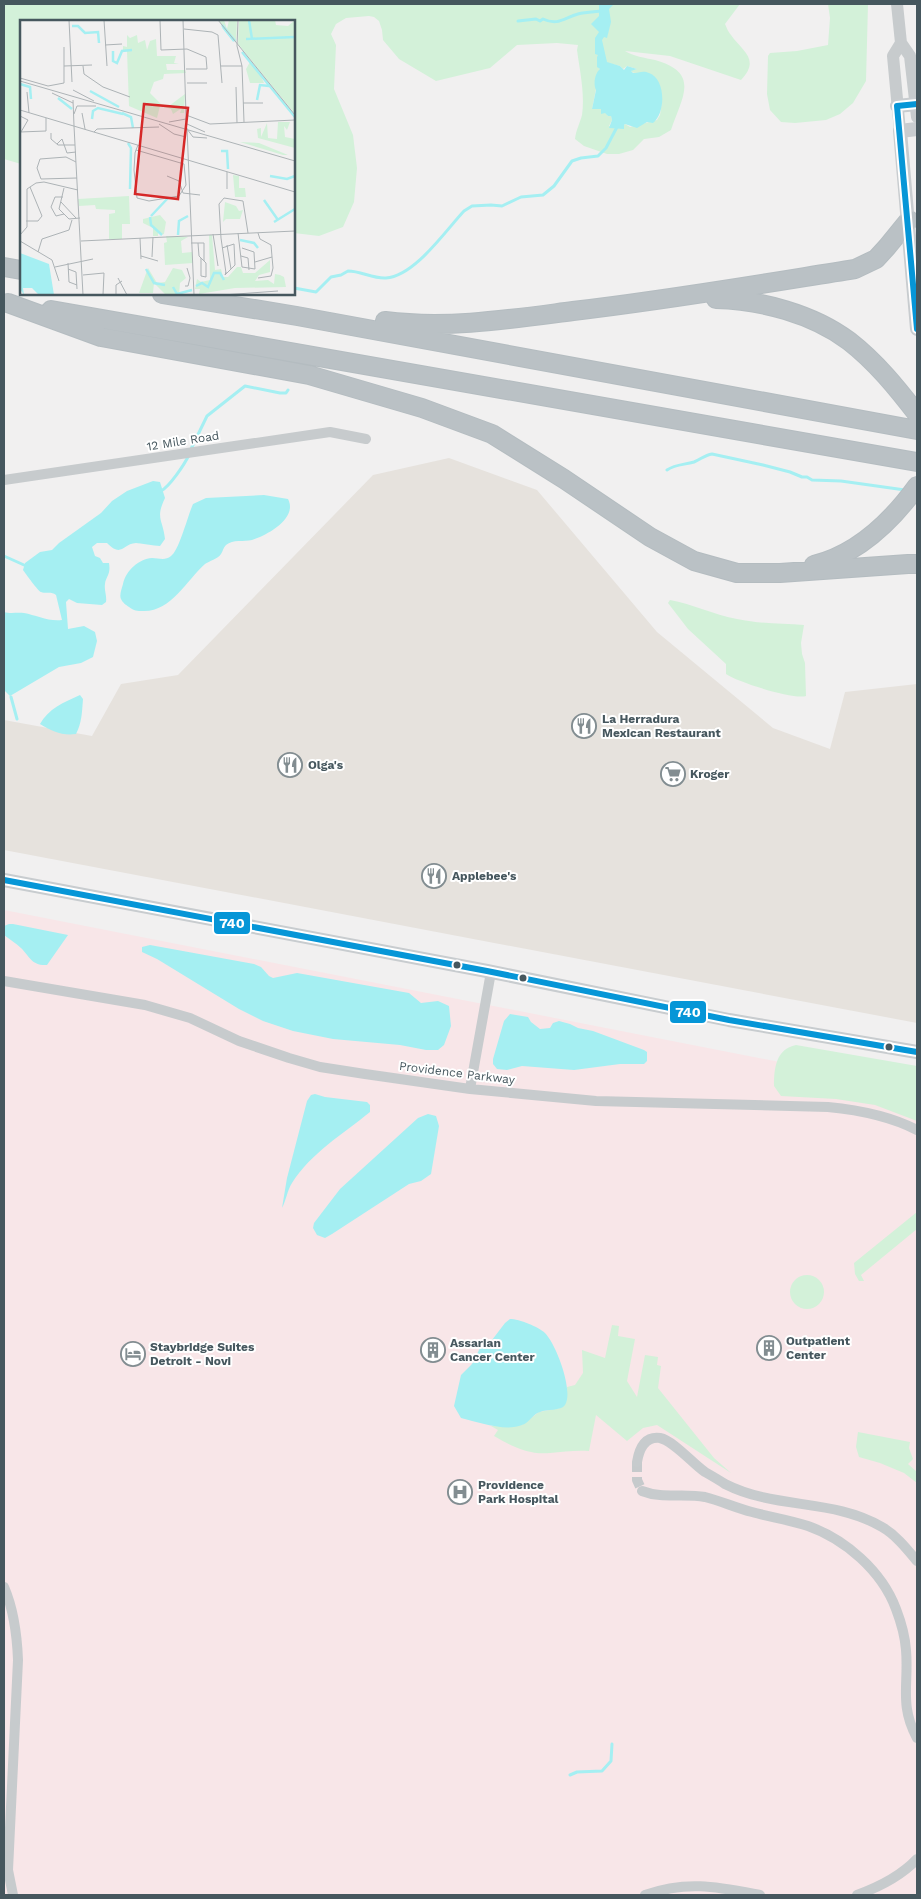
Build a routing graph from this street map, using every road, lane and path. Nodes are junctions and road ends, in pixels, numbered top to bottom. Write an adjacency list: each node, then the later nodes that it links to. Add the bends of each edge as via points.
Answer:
1 (898, 4): 2 (street)
2 (900, 43): 3 (street, via 893,56); 4 (street, via 910,56)
3 (897, 106): 4 (main road); 6 (street)
4 (917, 109)
5 (917, 129): 6 (main road)
6 (900, 131): 7 (main road)
7 (908, 220): 11 (highway, via 876,259 855,269); 14 (main road)
8 (4, 267): 9 (highway)
9 (20, 270)
10 (168, 295): 13 (highway)
11 (660, 300): 13 (highway, via 488,322 414,325 342,316); 15 (highway, via 732,299 770,305 813,321 848,341 876,366)
12 (6, 302): 18 (highway); 22 (highway, via 101,337 309,375 422,408 492,434 650,537 694,561 737,573)
13 (297, 316): 16 (highway)
14 (917, 328)
15 (917, 414)
16 (917, 430)
17 (366, 439): 19 (street, 12 Mile Road, via 330,432)
18 (917, 462)
19 (4, 480)
20 (913, 492): 22 (highway, via 889,521 858,547 824,562)
21 (917, 564): 22 (highway)
22 (780, 573)
23 (4, 880): 24 (main road)
24 (491, 972): 26 (main road, via 729,1020); 27 (street)
25 (4, 981): 27 (street, Providence Parkway, via 169,1011 247,1044 320,1067)
26 (917, 1052)
27 (470, 1089): 28 (street, Providence Parkway, via 596,1101 828,1107 872,1114)
28 (917, 1130)
29 (637, 1462): 31 (street, via 641,1447 651,1439 660,1438 705,1472 750,1494 846,1512 882,1526)
30 (642, 1490): 33 (street, via 652,1495 704,1497 806,1525 842,1542 856,1554 888,1592 900,1619 906,1649 906,1706 910,1726)
31 (917, 1561)
32 (4, 1587): 35 (street, via 17,1638 18,1660 8,1860)
33 (917, 1738)
34 (917, 1859): 38 (street, via 878,1888)
35 (13, 1895)
36 (645, 1895): 37 (street, via 680,1887 704,1886)
37 (760, 1895)
38 (857, 1895)

